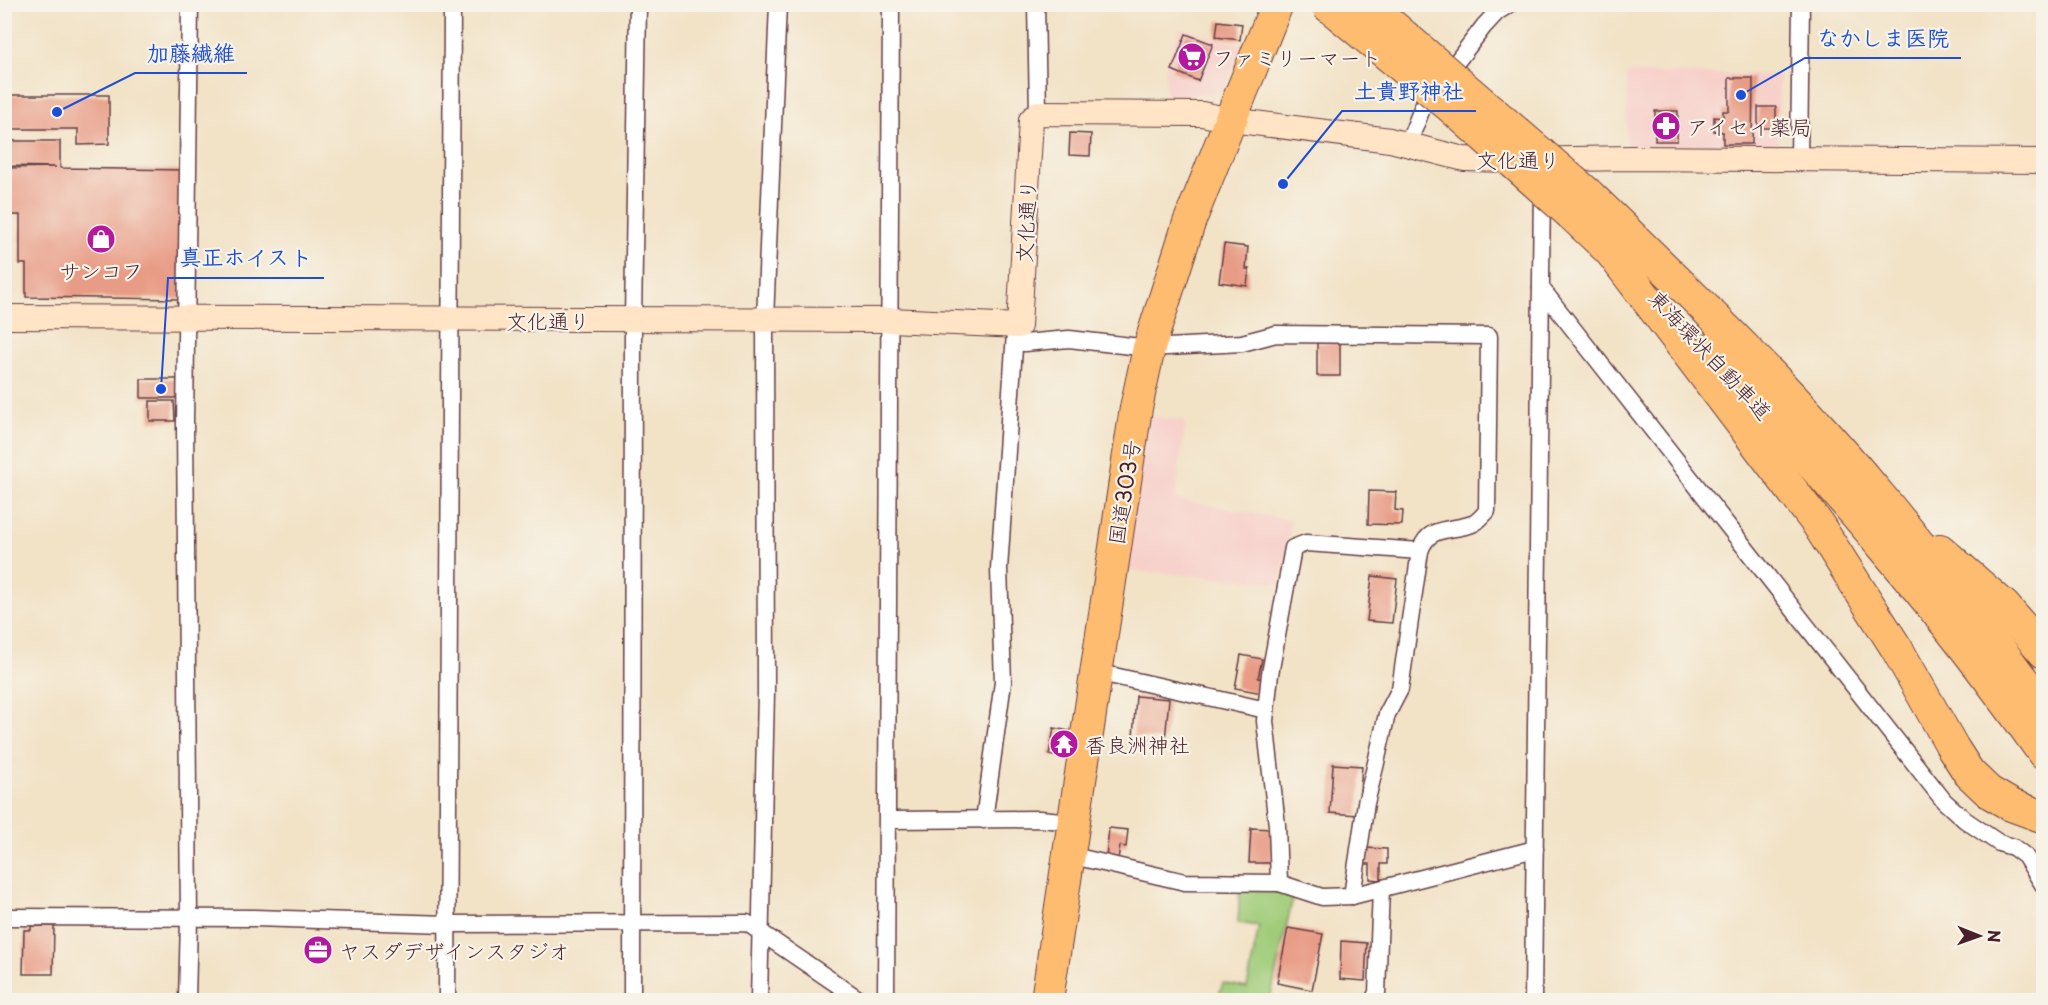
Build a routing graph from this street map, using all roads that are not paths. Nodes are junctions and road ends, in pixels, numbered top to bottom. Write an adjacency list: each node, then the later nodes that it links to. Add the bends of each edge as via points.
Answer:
1 (190, 4): 22 (street)
2 (452, 4): 23 (street)
3 (638, 4): 24 (street)
4 (778, 4): 25 (street)
5 (891, 4): 26 (street)
6 (1036, 4): 12 (street)
7 (1278, 4): 13 (highway, 国道303号)
8 (1326, 4): 18 (highway, 東海環状自動車道, bridge, via 1452,108)
9 (1367, 4): 18 (highway, 東海環状自動車道, bridge)
10 (1510, 4): 14 (street, via 1484,26 1423,106)
11 (1801, 4): 16 (street)
12 (1038, 113): 13 (street, 文化通り, via 1202,114); 26 (street, 文化通り, via 1031,120 1019,326)
13 (1231, 120): 14 (street, 文化通り); 27 (highway, 国道303号, via 1189,223)
14 (1408, 144): 15 (street, 文化通り, via 1464,159)
15 (1543, 160): 16 (street, 文化通り); 20 (street)
16 (1799, 160): 17 (street, 文化通り)
17 (2043, 160)
18 (1579, 204): 19 (highway, 東海環状自動車道); 28 (highway, 東海環状自動車道, via 1700,302)
19 (1611, 252): 34 (highway, 東海環状自動車道, via 1678,316 1861,520 1943,619); 35 (highway, via 1817,523 1969,773 1989,792)
20 (1541, 288): 39 (street); 42 (street, via 1944,801 1965,820 2025,856)
21 (4, 316): 22 (street, 文化通り)
22 (185, 318): 23 (street, 文化通り); 46 (street)
23 (451, 319): 24 (street, 文化通り); 47 (street)
24 (633, 320): 25 (street, 文化通り); 48 (street)
25 (765, 320): 26 (street, 文化通り); 49 (street, via 766,692)
26 (890, 320): 36 (street)
27 (1149, 348): 29 (street, via 1242,343 1276,334 1489,336 1487,511 1475,523 1437,531 1424,540); 31 (highway, 国道303号, via 1136,408); 37 (street, via 1069,339 1024,343 1015,333 999,569 1003,682)
28 (1879, 495): 30 (highway, via 2004,606); 32 (highway, 東海環状自動車道)
29 (1420, 551): 33 (street, via 1306,543 1293,548); 44 (street, via 1400,689 1387,714 1366,803)
30 (2043, 652)
31 (1096, 672): 33 (street); 38 (highway, 国道303号)
32 (2043, 708)
33 (1266, 710): 41 (street)
34 (2043, 754)
35 (2043, 817)
36 (888, 820): 37 (street); 55 (street)
37 (984, 820): 38 (street)
38 (1073, 822): 40 (highway, 国道303号)
39 (1535, 849): 43 (street); 58 (street)
40 (1069, 855): 41 (street, via 1185,882); 56 (highway, 国道303号)
41 (1279, 883): 44 (street, via 1323,897)
42 (2043, 886)
43 (1381, 889): 44 (street); 57 (street, via 1377,993)
44 (1352, 896)
45 (4, 917): 46 (street)
46 (189, 918): 47 (street); 50 (street)
47 (447, 924): 48 (street); 51 (street)
48 (632, 924): 49 (street, via 747,923); 52 (street)
49 (760, 932): 53 (street); 54 (street)
50 (187, 1000)
51 (447, 1000)
52 (632, 1000)
53 (759, 1000)
54 (860, 1000)
55 (886, 1000)
56 (1047, 1000)
57 (1373, 1000)
58 (1533, 1000)

